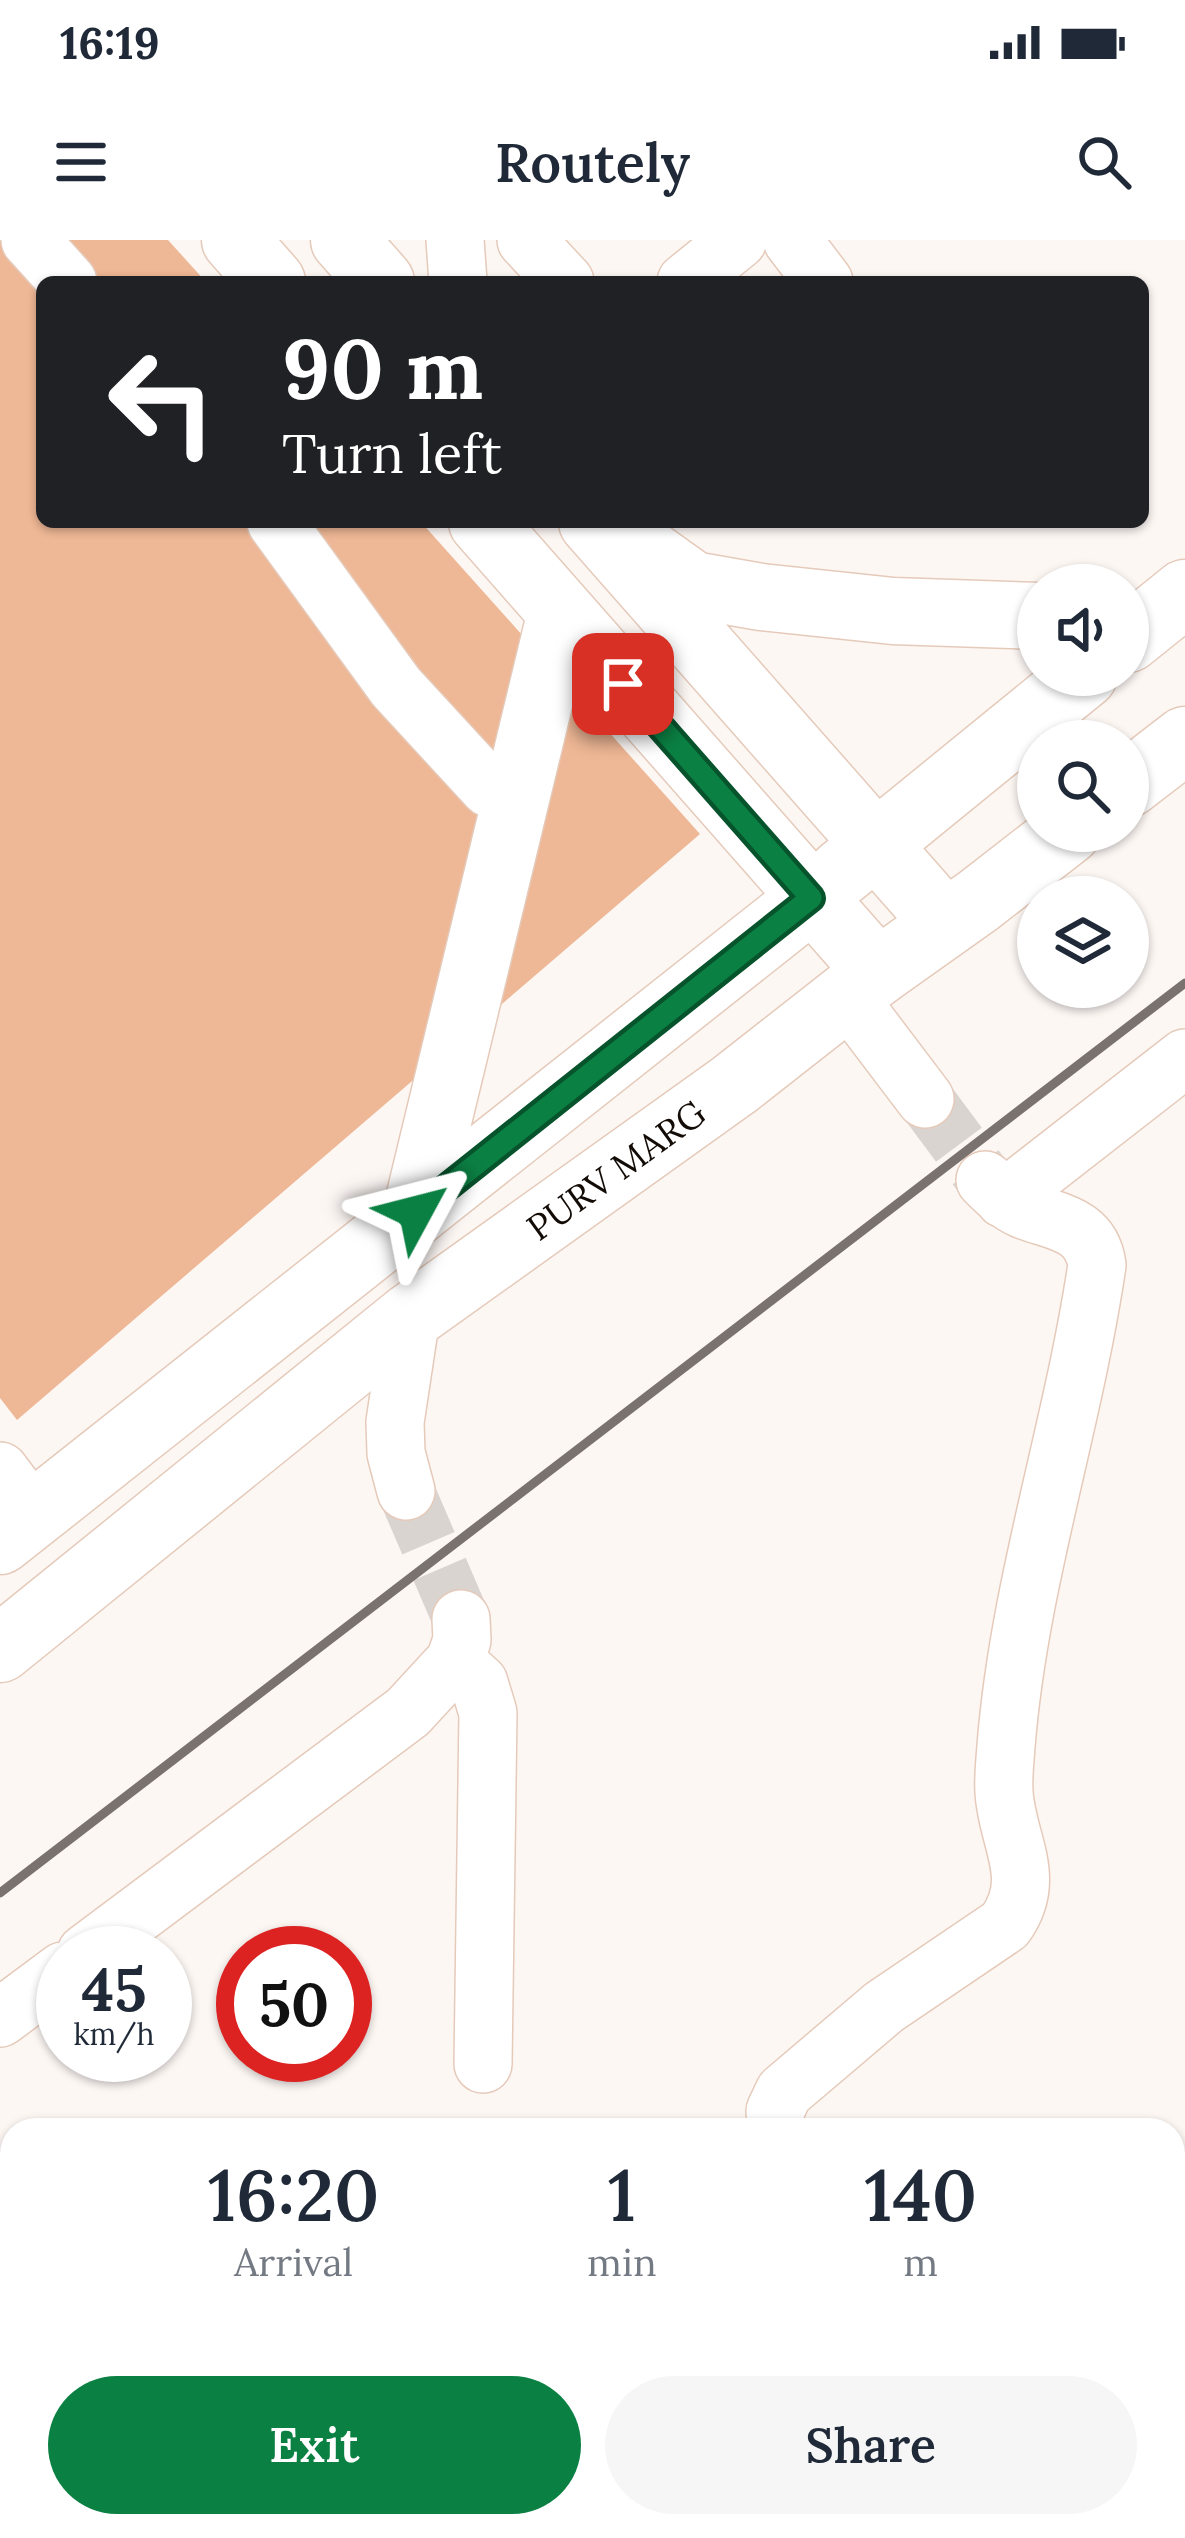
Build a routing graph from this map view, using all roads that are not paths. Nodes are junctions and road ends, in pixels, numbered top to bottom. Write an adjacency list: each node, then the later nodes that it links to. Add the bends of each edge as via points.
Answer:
1 (30, 240): 8 (street)
2 (235, 240): 9 (main road)
3 (344, 240): 10 (main road)
4 (455, 240): 11 (street)
5 (526, 240): 12 (street)
6 (738, 240): 13 (street)
7 (792, 240): 14 (street)
8 (63, 276)
9 (267, 276)
10 (376, 276)
11 (458, 276)
12 (560, 276)
13 (693, 276)
14 (819, 276)
15 (280, 528): 24 (street, via 396,687 489,788)
16 (487, 528): 19 (main road)
17 (597, 528): 25 (main road)
18 (613, 528): 20 (main road, via 693,584 893,611)
19 (560, 612): 24 (main road); 27 (main road)
20 (1017, 615)
21 (1058, 696): 25 (main road)
22 (1185, 740): 23 (main road)
23 (1149, 768)
24 (515, 798): 32 (main road)
25 (875, 844): 27 (main road); 28 (main road)
26 (1040, 852): 28 (main road, PURV MARG)
27 (811, 898): 29 (main road); 32 (main road)
28 (945, 923): 29 (main road, PURV MARG)
29 (862, 984): 31 (street); 33 (main road, PURV MARG)
30 (1185, 1058): 41 (street, via 994,1189 1081,1233 1097,1265 1011,1696 1004,1795 1022,1884 1016,1909 784,2092)
31 (925, 1099)
32 (416, 1212): 35 (main road)
33 (411, 1316): 34 (street, via 395,1422); 36 (main road, PURV MARG)
34 (406, 1491)
35 (11, 1509)
36 (0, 1649)
37 (122, 1926): 40 (street, via 408,1712 458,1640 488,1713)
38 (36, 1991): 39 (street)
39 (0, 2018)
40 (483, 2064)
41 (776, 2118)

